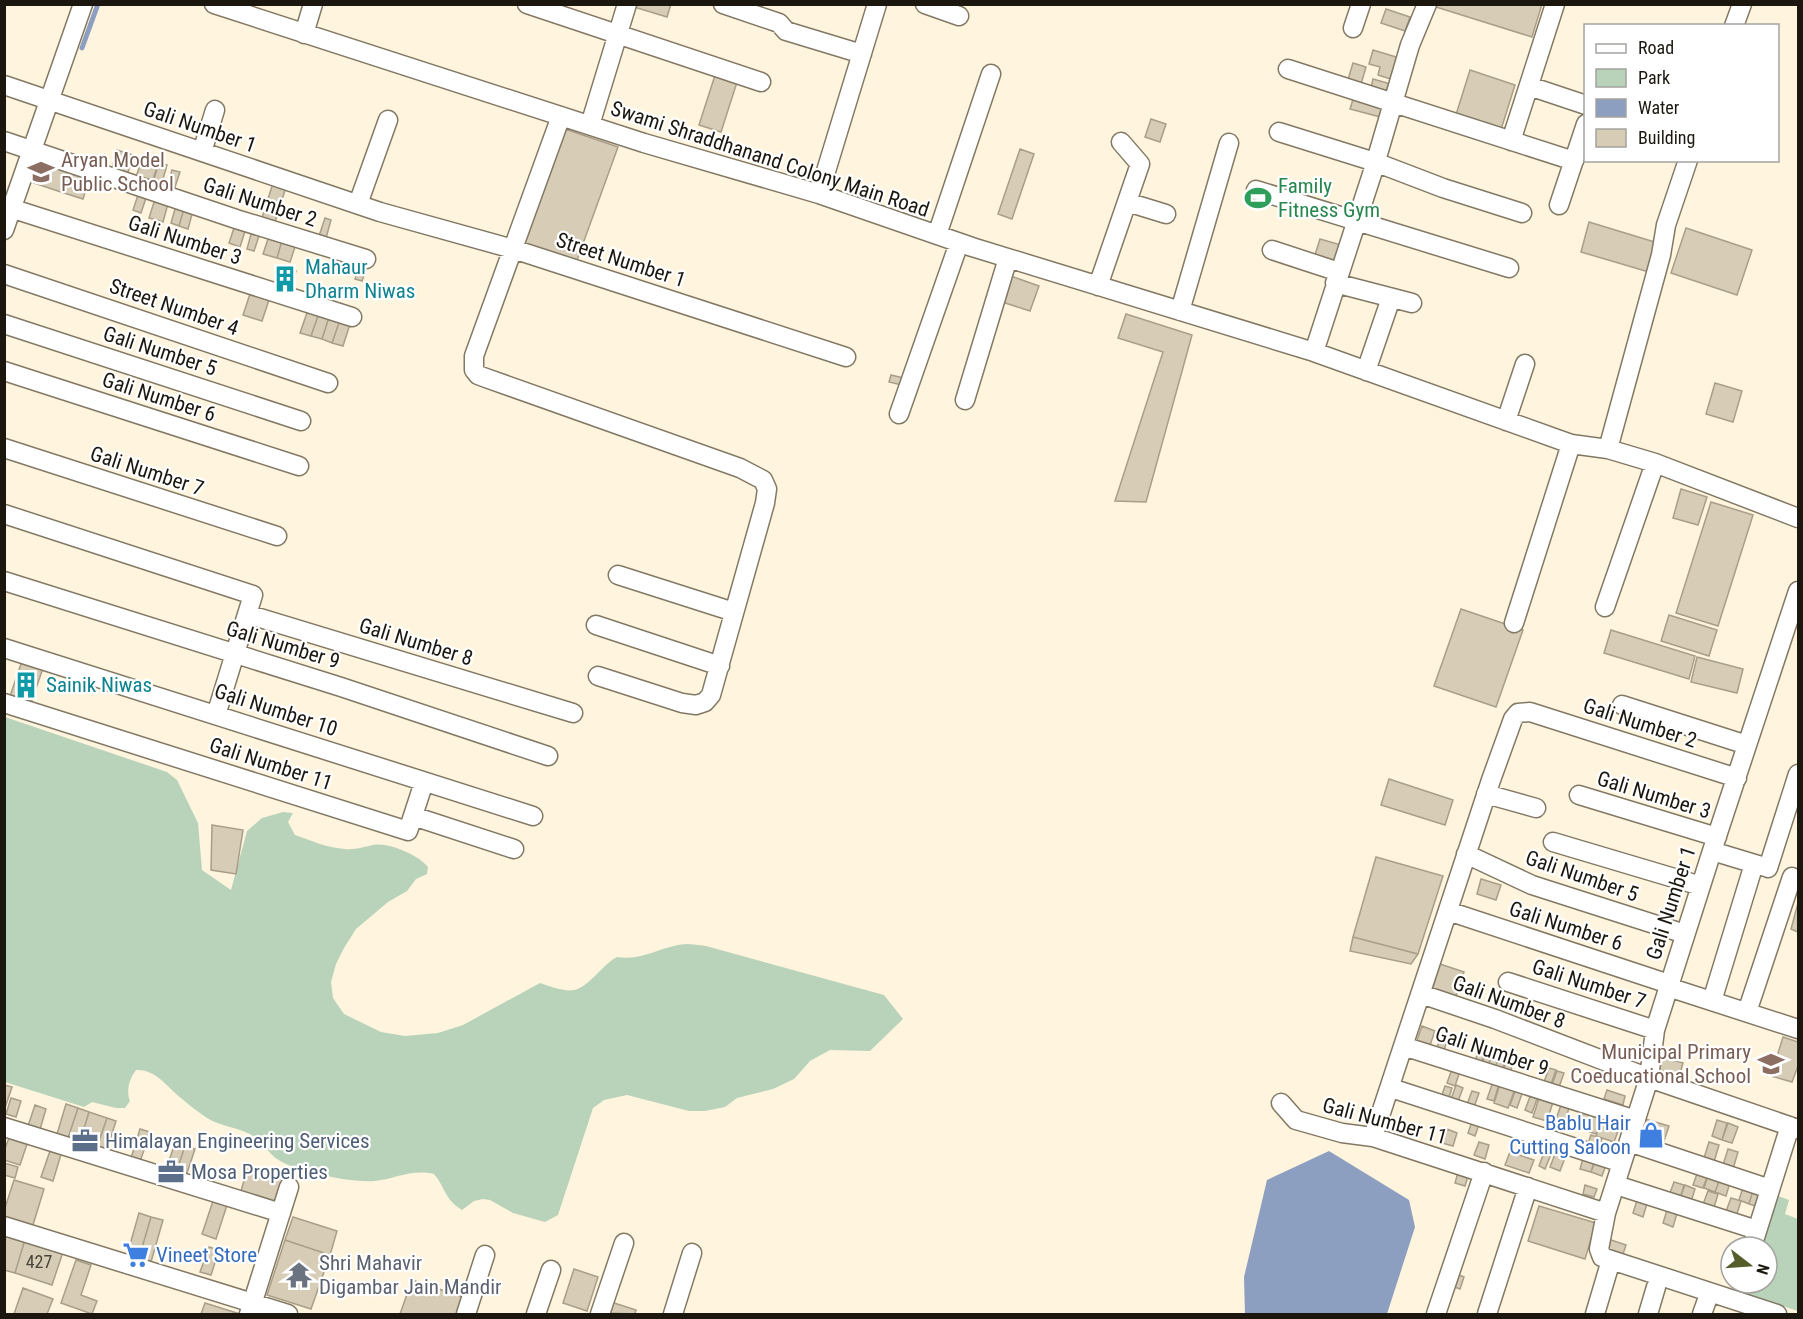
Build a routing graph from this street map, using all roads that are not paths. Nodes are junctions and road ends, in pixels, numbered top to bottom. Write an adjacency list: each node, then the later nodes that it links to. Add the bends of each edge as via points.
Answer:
1 (83, 4): 24 (street)
2 (214, 4): 16 (street, Swami Shraddhanand Colony Main Road)
3 (313, 4): 16 (street)
4 (527, 4): 17 (street)
5 (627, 4): 17 (street)
6 (723, 4): 18 (street, via 779,23 786,31)
7 (878, 4): 18 (street)
8 (925, 4): 13 (street)
9 (1361, 4): 15 (street)
10 (1427, 4): 25 (street)
11 (1555, 4): 23 (street)
12 (1742, 4): 14 (street)
13 (959, 16)
14 (1735, 24)
15 (1353, 28)
16 (303, 34): 28 (street, Swami Shraddhanand Colony Main Road)
17 (617, 36): 21 (street); 30 (street)
18 (862, 54): 43 (street)
19 (1288, 69): 25 (street)
20 (991, 75): 53 (street)
21 (761, 82)
22 (4, 85): 24 (street, Gali Number 1)
23 (1529, 86): 26 (street); 34 (street)
24 (49, 100): 37 (street); 38 (street, Gali Number 1)
25 (1393, 102): 34 (street); 40 (street)
26 (1584, 104)
27 (215, 110): 38 (street)
28 (561, 116): 30 (street, Swami Shraddhanand Colony Main Road); 55 (street)
29 (388, 120): 45 (street)
30 (590, 125): 43 (street, Swami Shraddhanand Colony Main Road)
31 (1584, 130): 39 (street)
32 (1278, 132): 40 (street)
33 (4, 141): 37 (street, Gali Number 2)
34 (1511, 141): 39 (street)
35 (1121, 142): 44 (street, via 1140,164)
36 (1229, 143): 65 (street)
37 (32, 150): 47 (street); 58 (street, Gali Number 2)
38 (202, 152): 45 (street, Gali Number 1)
39 (1574, 160): 46 (street)
40 (1375, 162): 49 (street); 51 (street)
41 (1687, 162): 80 (street, via 1666,225)
42 (1256, 190): 51 (street)
43 (819, 194): 53 (street, Swami Shraddhanand Colony Main Road)
44 (1127, 202): 50 (street); 62 (street)
45 (358, 204): 48 (street, Gali Number 1)
46 (1559, 205)
47 (8, 207): 52 (street); 66 (street, Gali Number 3)
48 (380, 212): 55 (street, Street Number 1)
49 (1522, 213)
50 (1166, 214)
51 (1356, 220): 59 (street); 61 (street)
52 (4, 230)
53 (937, 235): 54 (street, Swami Shraddhanand Colony Main Road)
54 (959, 243): 57 (street, Swami Shraddhanand Colony Main Road); 75 (street)
55 (513, 249): 69 (street, Street Number 1); 90 (street, via 474,356 474,370 478,375 740,468 763,480 767,489 765,503)
56 (1272, 250): 61 (street)
57 (1008, 258): 62 (street, Swami Shraddhanand Colony Main Road); 74 (street)
58 (366, 259)
59 (1509, 268)
60 (4, 274): 73 (street, Street Number 4)
61 (1337, 277): 63 (street); 68 (street)
62 (1098, 286): 65 (street, Swami Shraddhanand Colony Main Road)
63 (1391, 298): 64 (street); 72 (street)
64 (1412, 303)
65 (1180, 311): 68 (street, Swami Shraddhanand Colony Main Road)
66 (352, 317)
67 (4, 324): 76 (street, Gali Number 5)
68 (1314, 352): 72 (street, Swami Shraddhanand Colony Main Road)
69 (846, 357)
70 (1525, 364): 77 (street)
71 (4, 371): 82 (street, Gali Number 6)
72 (1366, 371): 77 (street, Swami Shraddhanand Colony Main Road)
73 (328, 383)
74 (965, 400)
75 (899, 414)
76 (301, 421)
77 (1506, 421): 78 (street, Swami Shraddhanand Colony Main Road)
78 (1571, 444): 80 (street, Swami Shraddhanand Colony Main Road); 92 (street)
79 (4, 448): 85 (street, Gali Number 7)
80 (1608, 449): 81 (street, Swami Shraddhanand Colony Main Road)
81 (1655, 464): 84 (street, Swami Shraddhanand Colony Main Road); 89 (street)
82 (299, 466)
83 (4, 514): 91 (street, via 253,595)
84 (1798, 518)
85 (277, 536)
86 (618, 575): 90 (street)
87 (4, 581): 95 (street, Gali Number 9)
88 (1798, 591): 102 (street, Gali Number 1)
89 (1605, 607)
90 (734, 612): 96 (street)
91 (247, 614): 95 (street); 100 (street, Gali Number 8)
92 (1514, 623)
93 (596, 625): 96 (street)
94 (4, 648): 101 (street, Gali Number 10)
95 (235, 654): 101 (street); 103 (street, Gali Number 9)
96 (720, 666): 97 (street, via 711,694 696,705)
97 (598, 676)
98 (4, 703): 110 (street, Gali Number 11, via 408,831)
99 (1622, 705): 102 (street)
100 (573, 713)
101 (216, 715): 106 (street, Gali Number 10)
102 (1748, 745): 105 (street, Gali Number 1)
103 (548, 756)
104 (1798, 774): 116 (street)
105 (1737, 778): 107 (street, Gali Number 2, via 1530,712 1518,712); 113 (street, Gali Number 1)
106 (424, 782): 110 (street); 111 (street, Gali Number 10)
107 (1486, 794): 109 (street); 115 (street)
108 (1579, 795): 113 (street, Gali Number 3)
109 (1536, 808)
110 (413, 816): 114 (street)
111 (533, 816)
112 (1553, 842): 118 (street)
113 (1714, 844): 116 (street, Gali Number 3); 118 (street, Gali Number 1)
114 (514, 849)
115 (1466, 854): 119 (street); 120 (street, Gali Number 5, via 1532,885)
116 (1761, 866): 117 (street, Gali Number 3); 124 (street)
117 (1795, 878): 125 (street)
118 (1701, 886): 120 (street, Gali Number 1)
119 (1448, 911): 122 (street, Gali Number 6); 123 (street)
120 (1685, 934): 122 (street, Gali Number 1)
121 (1508, 982): 127 (street, Gali Number 7)
122 (1669, 985): 124 (street, Gali Number 6); 127 (street, Gali Number 1)
123 (1421, 993): 128 (street); 129 (street, Gali Number 8)
124 (1712, 1001): 125 (street, Gali Number 6)
125 (1747, 1012): 126 (street, Gali Number 6)
126 (1798, 1029)
127 (1655, 1030): 129 (street, Gali Number 1)
128 (1404, 1046): 130 (street); 132 (street, Gali Number 9)
129 (1649, 1078): 132 (street, Gali Number 1); 134 (street, Gali Number 8)
130 (1391, 1088): 135 (street); 137 (street)
131 (1281, 1103): 135 (street, Gali Number 11, via 1296,1120)
132 (1636, 1120): 136 (street, Gali Number 1)
133 (4, 1127): 143 (street)
134 (1794, 1127): 142 (street)
135 (1373, 1137): 138 (street, Gali Number 11)
136 (1629, 1142): 137 (street, Gali Number 1); 142 (street)
137 (1623, 1163): 139 (street, Gali Number 1)
138 (1484, 1172): 141 (street, Gali Number 11); 163 (street)
139 (1616, 1185): 144 (street, Gali Number 1); 146 (street)
140 (289, 1186): 143 (street)
141 (1528, 1187): 144 (street, Gali Number 11); 164 (street)
142 (1770, 1189): 147 (street)
143 (281, 1213): 156 (street)
144 (1606, 1213): 151 (street, Gali Number 1, via 1599,1249 1602,1257)
145 (4, 1226): 156 (street)
146 (1744, 1235)
147 (1755, 1235)
148 (624, 1243): 161 (street)
149 (692, 1253): 162 (street)
150 (485, 1255): 159 (street)
151 (1611, 1260): 154 (street); 165 (street)
152 (551, 1270): 160 (street)
153 (1656, 1287): 166 (street)
154 (1719, 1287)
155 (1741, 1295): 157 (street)
156 (251, 1309): 158 (street)
157 (1766, 1313)
158 (288, 1314)
159 (466, 1314)
160 (536, 1314)
161 (600, 1314)
162 (673, 1314)
163 (1436, 1314)
164 (1487, 1314)
165 (1595, 1314)
166 (1648, 1314)

